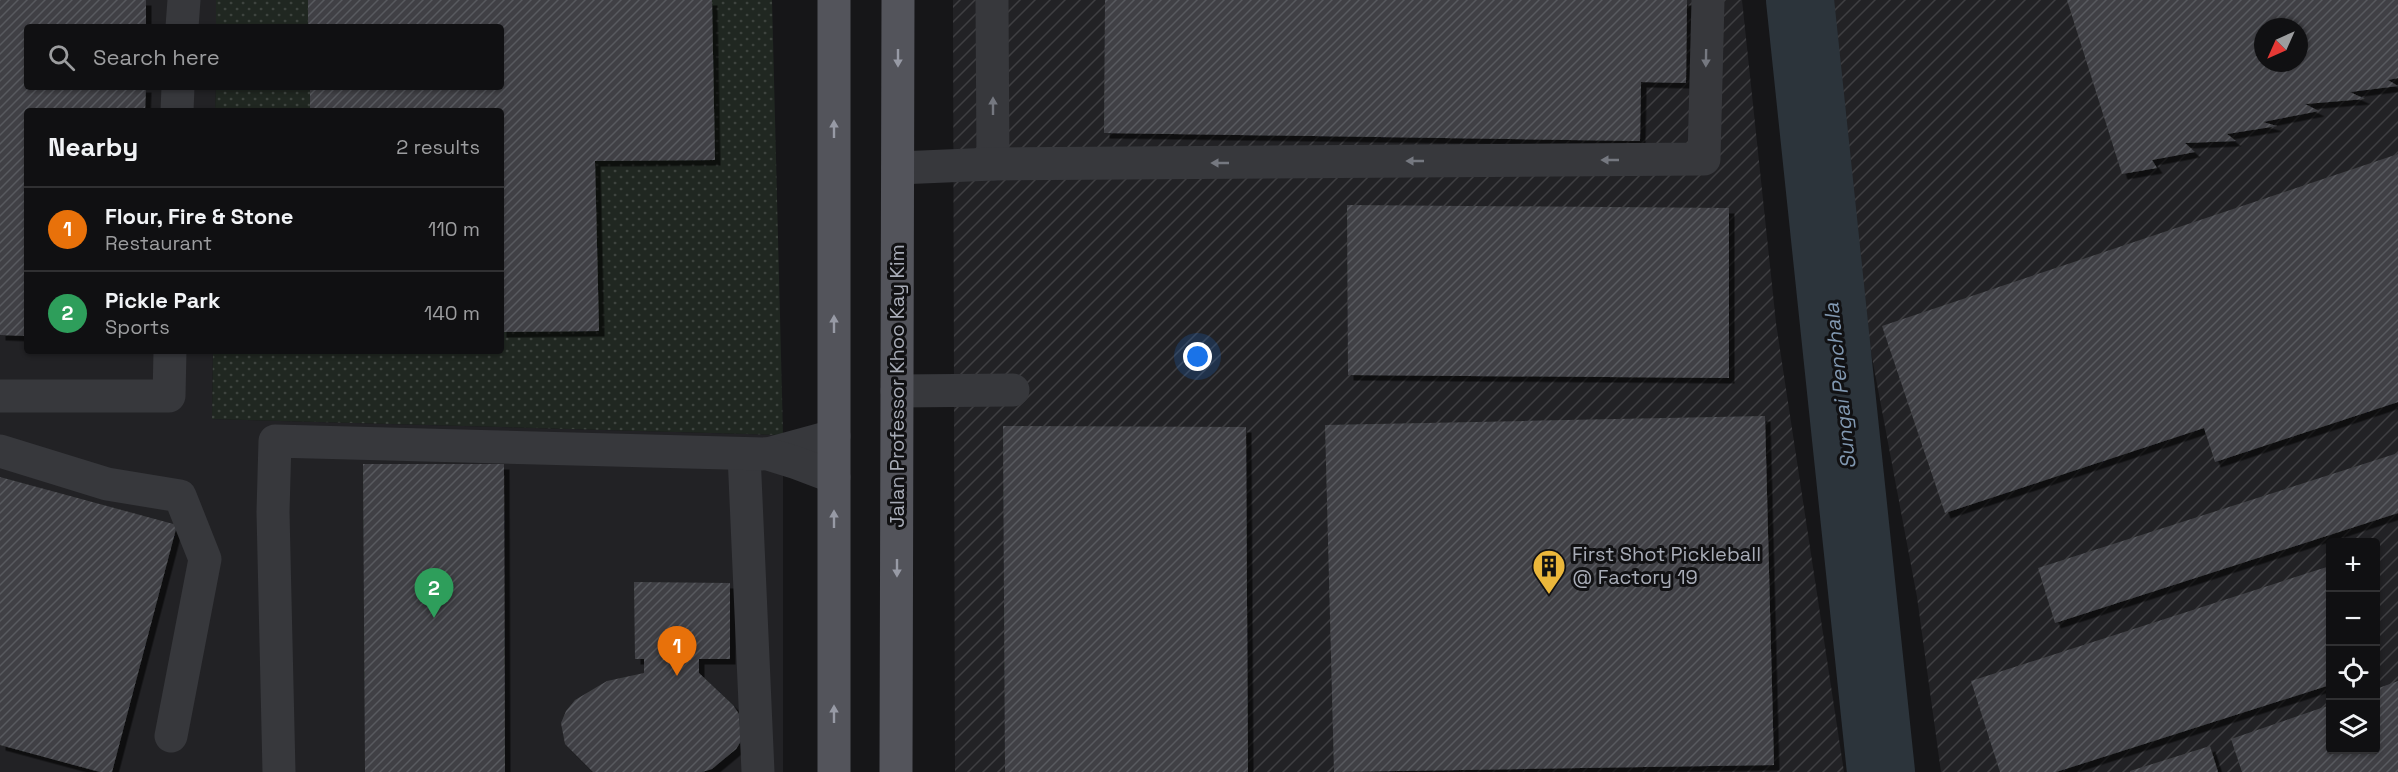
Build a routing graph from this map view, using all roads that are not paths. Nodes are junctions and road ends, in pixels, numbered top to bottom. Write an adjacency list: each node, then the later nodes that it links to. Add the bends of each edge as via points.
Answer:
1 (184, 0): 6 (lane)
2 (834, 0): 15 (main road, one-way to 2)
3 (898, 0): 10 (main road, Jalan Professor Khoo Kay Kim, one-way to 10)
4 (992, 0): 9 (lane, one-way to 4)
5 (1708, 0): 9 (lane, one-way to 9, via 1704,159)
6 (182, 24)
7 (178, 90): 8 (lane)
8 (177, 108)
9 (993, 164): 10 (lane)
10 (898, 168): 12 (main road, Jalan Professor Khoo Kay Kim)
11 (170, 354): 14 (lane, via 169,396)
12 (897, 390): 13 (lane); 23 (main road, Jalan Professor Khoo Kay Kim, one-way to 23)
13 (1013, 390)
14 (0, 396)
15 (834, 436): 17 (lane); 18 (main road)
16 (0, 451): 19 (lane, via 107,484 180,496 205,559)
17 (756, 454): 18 (lane); 20 (lane, via 275,441); 21 (lane)
18 (834, 477): 22 (main road, one-way to 18)
19 (171, 736)
20 (279, 772)
21 (758, 772)
22 (834, 772)
23 (896, 772)

